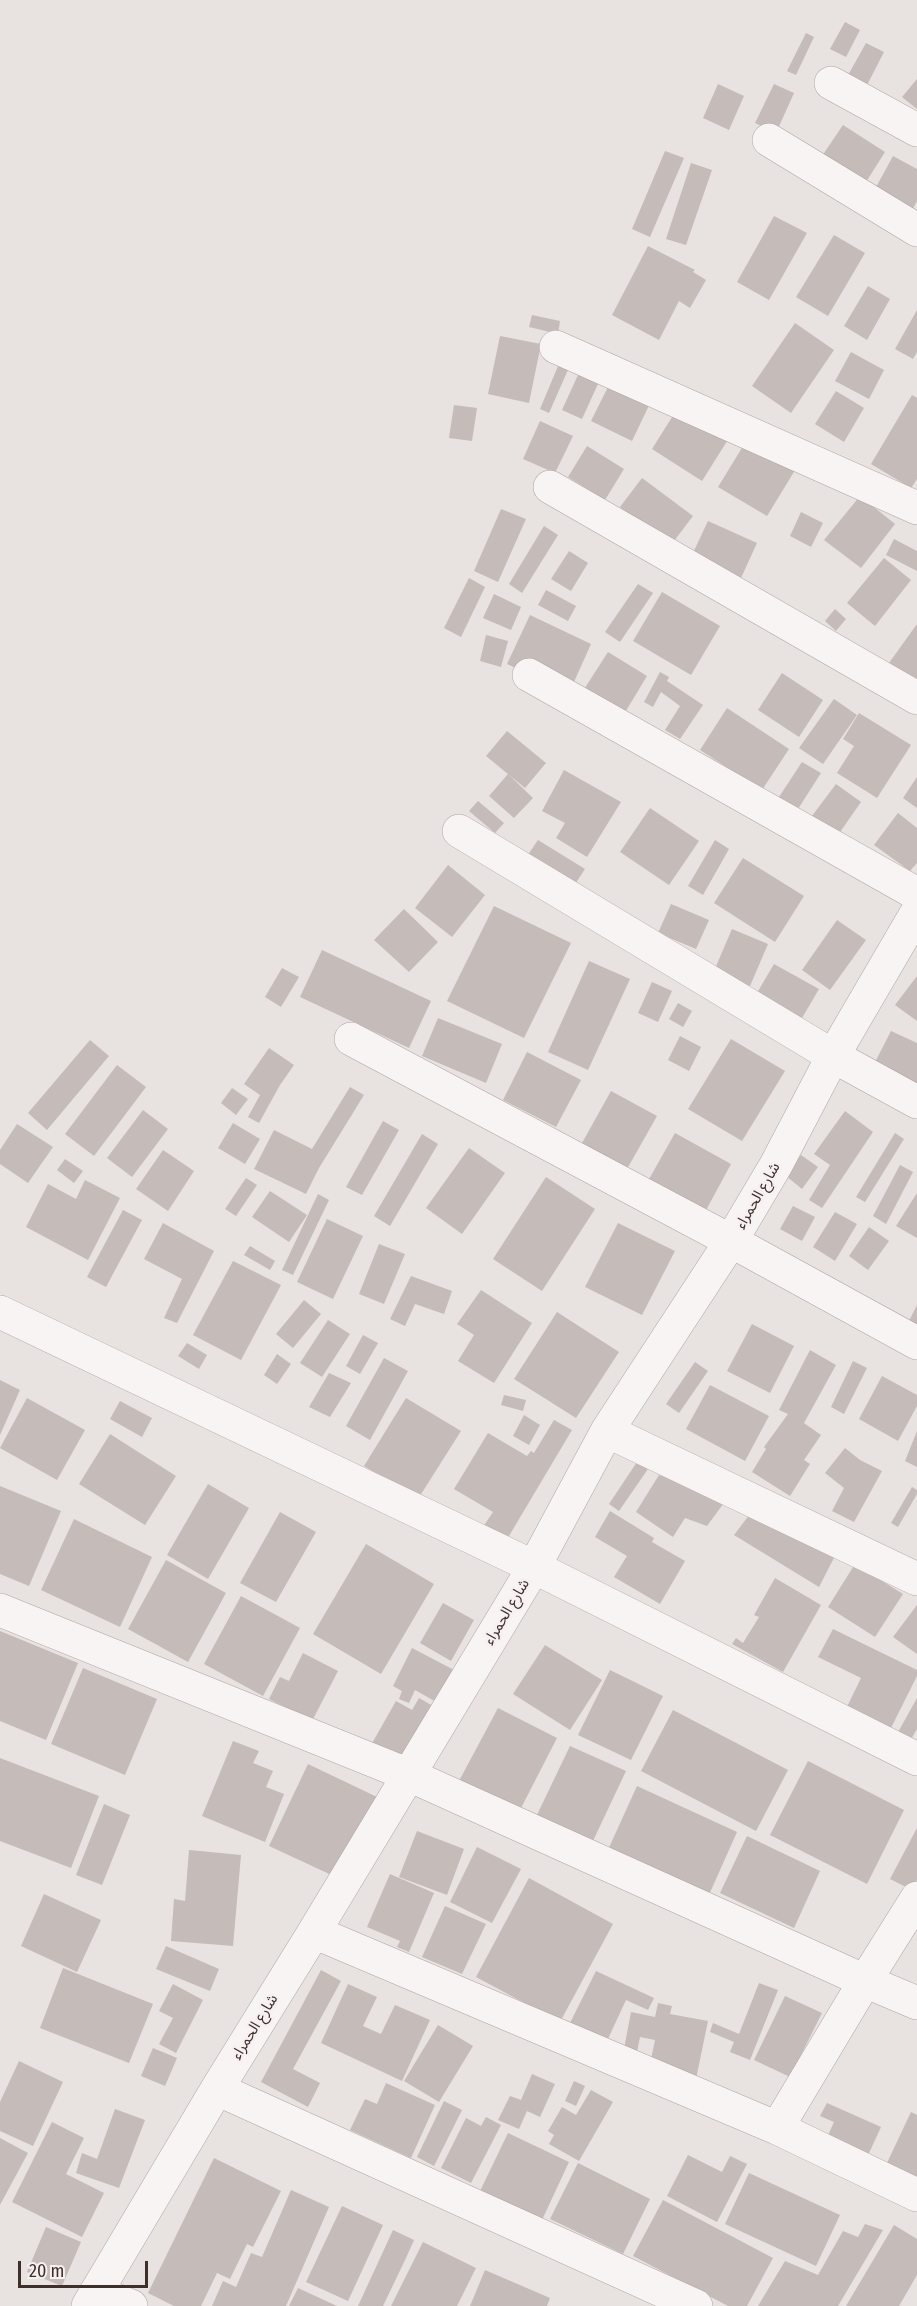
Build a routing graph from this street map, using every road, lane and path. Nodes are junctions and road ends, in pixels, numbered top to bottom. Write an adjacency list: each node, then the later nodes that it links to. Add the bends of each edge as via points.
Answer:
1 (831, 83): 2 (street)
2 (917, 130)
3 (769, 140): 4 (street)
4 (917, 230)
5 (556, 347): 7 (street)
6 (550, 487): 9 (street)
7 (917, 508)
8 (529, 675): 11 (street)
9 (917, 698)
10 (459, 831): 14 (street)
11 (917, 894)
12 (917, 912): 14 (street, شارع الحمراء)
13 (351, 1039): 16 (street)
14 (833, 1056): 15 (street); 16 (street, شارع الحمراء)
15 (917, 1102)
16 (731, 1241): 18 (street); 19 (street, شارع الحمراء)
17 (0, 1312): 20 (street)
18 (917, 1343)
19 (607, 1431): 20 (street, شارع الحمراء); 21 (street)
20 (534, 1567): 23 (street); 24 (street, شارع الحمراء)
21 (917, 1579)
22 (0, 1610): 24 (street)
23 (917, 1759)
24 (409, 1775): 26 (street, شارع الحمراء); 27 (street)
25 (917, 1899): 27 (street)
26 (314, 1932): 29 (street, شارع الحمراء); 30 (street)
27 (865, 1981): 28 (street); 30 (street)
28 (917, 2003)
29 (217, 2088): 32 (street, شارع الحمراء); 34 (street)
30 (777, 2128): 31 (street)
31 (917, 2195)
32 (92, 2299): 33 (street)
33 (131, 2306)
34 (696, 2306)

